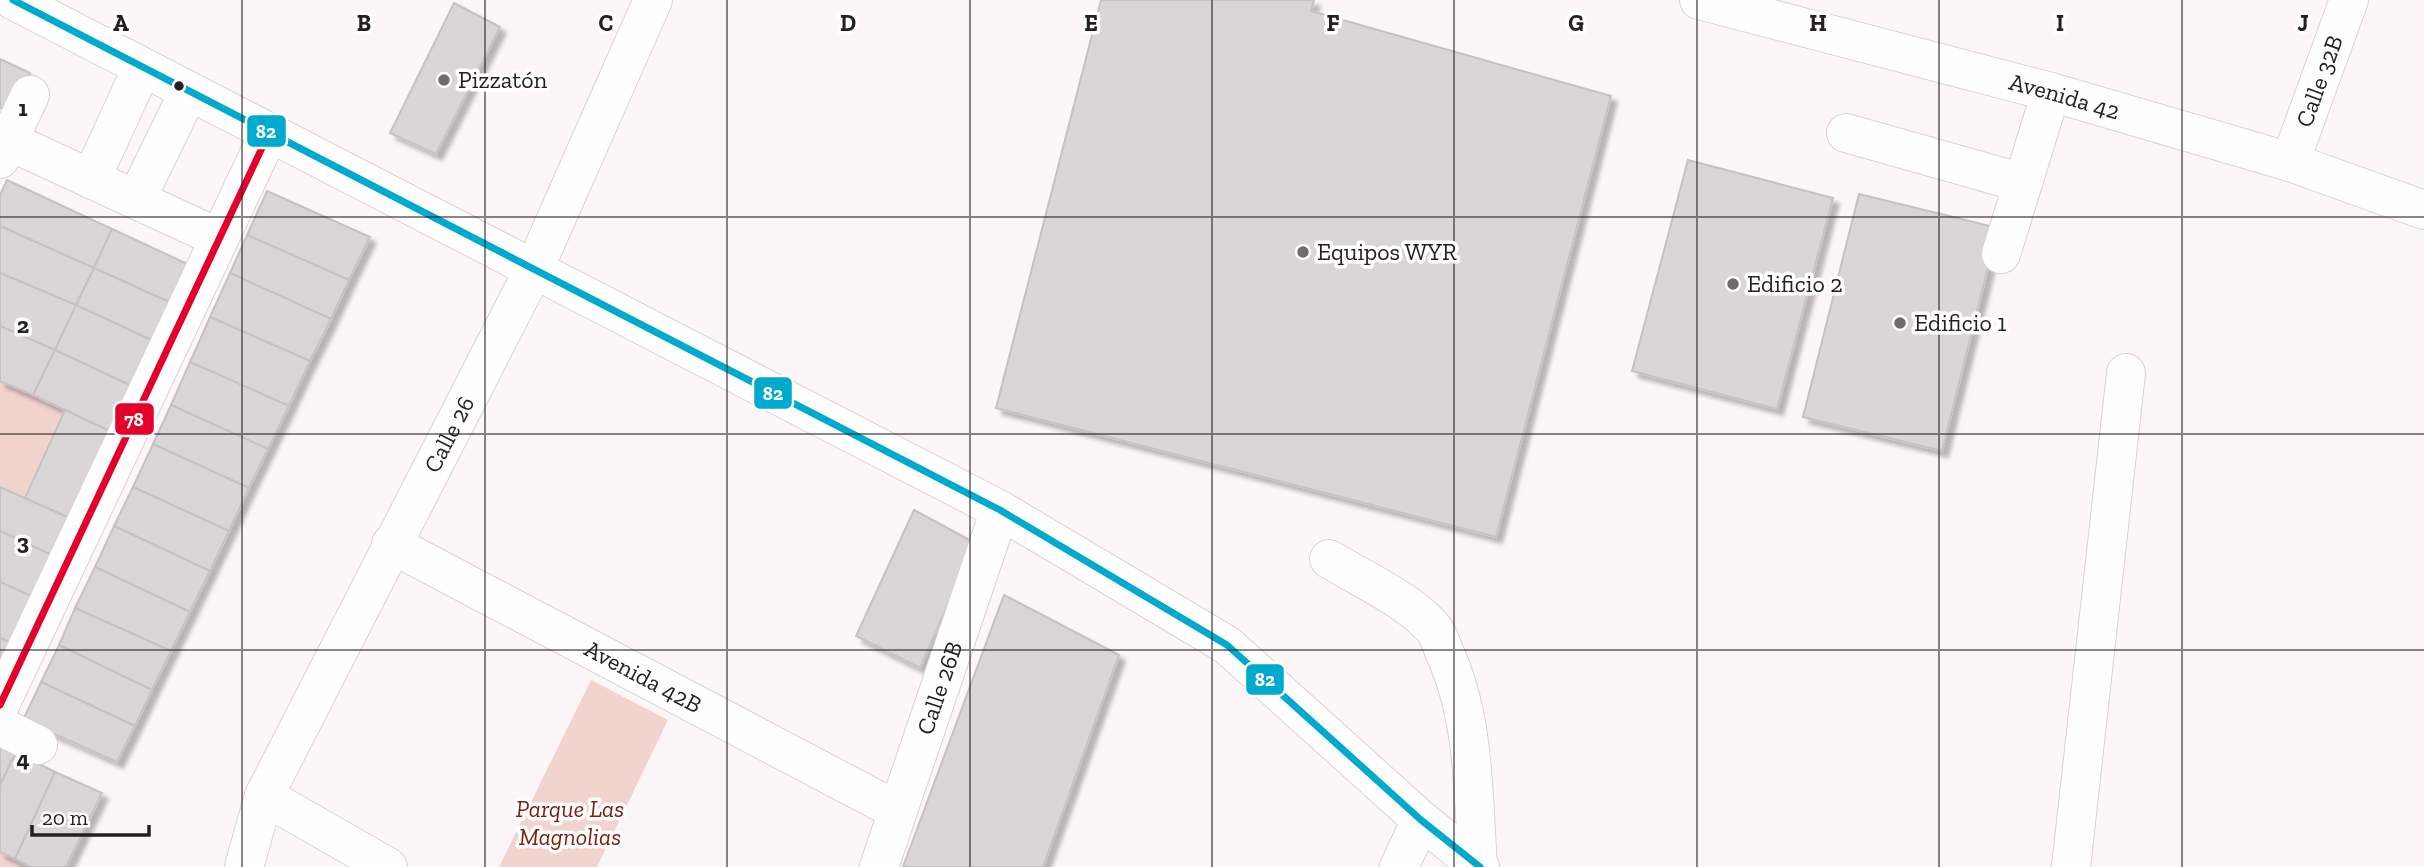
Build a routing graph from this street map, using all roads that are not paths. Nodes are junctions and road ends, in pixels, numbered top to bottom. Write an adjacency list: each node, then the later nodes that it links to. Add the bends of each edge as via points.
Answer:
1 (13, 0): 5 (street)
2 (653, 0): 19 (street, Calle 26)
3 (1699, 0): 7 (street, Avenida 42)
4 (2349, 0): 12 (street, Calle 32B)
5 (142, 68): 6 (street); 13 (street)
6 (189, 91): 9 (street); 15 (street)
7 (2051, 92): 12 (street, Avenida 42); 14 (street)
8 (30, 95): 11 (street)
9 (269, 133): 17 (street); 19 (street)
10 (1846, 134): 14 (street)
11 (4, 150): 13 (street)
12 (2290, 162): 16 (street, Avenida 42)
13 (91, 179): 15 (street)
14 (2024, 183): 18 (street)
15 (136, 200): 17 (street)
16 (2424, 210)
17 (219, 238): 24 (street)
18 (2001, 254)
19 (534, 269): 21 (street); 22 (street, Calle 26)
20 (2126, 373): 35 (street)
21 (1000, 510): 28 (street, Calle 26B); 29 (street, via 1227,645)
22 (391, 544): 27 (street, Calle 26); 28 (street, Avenida 42B)
23 (1329, 559): 34 (street, via 1401,602 1434,628 1464,708)
24 (0, 705)
25 (0, 726): 26 (street)
26 (38, 745)
27 (264, 796): 30 (street, Calle 26); 31 (street)
28 (896, 810): 32 (street, Calle 26B)
29 (1421, 820): 33 (street); 34 (street)
30 (244, 867)
31 (388, 867)
32 (878, 867)
33 (1399, 867)
34 (1479, 867)
35 (2071, 867)

